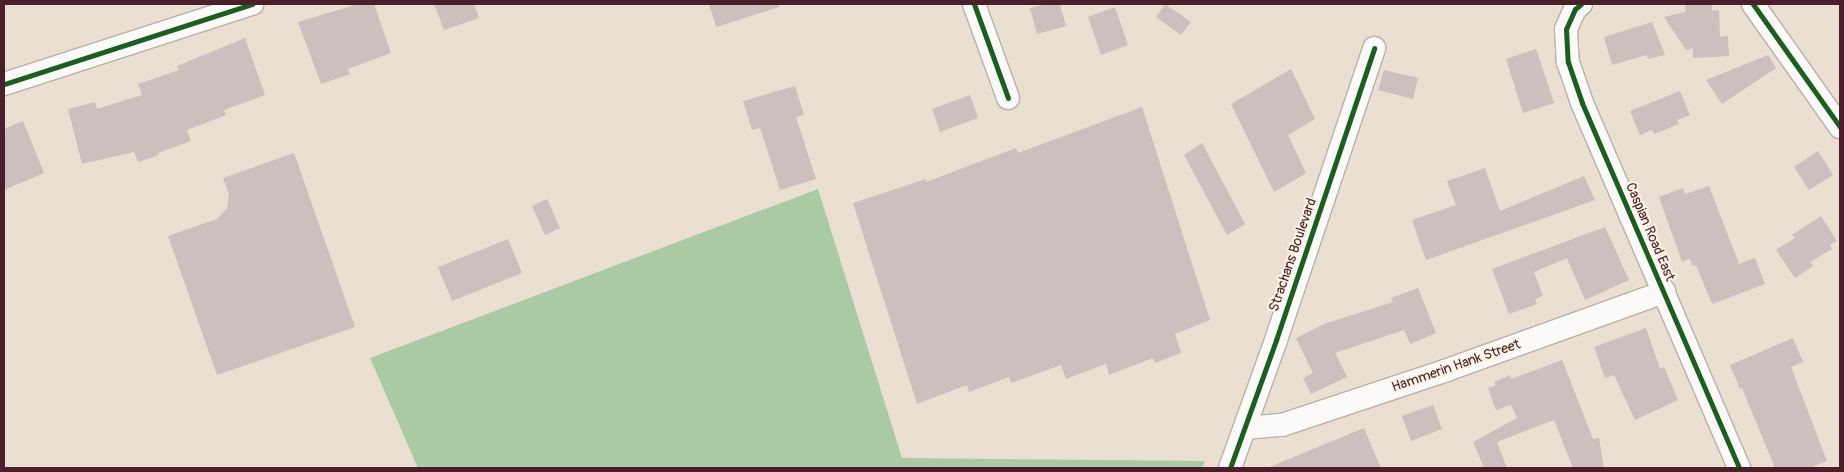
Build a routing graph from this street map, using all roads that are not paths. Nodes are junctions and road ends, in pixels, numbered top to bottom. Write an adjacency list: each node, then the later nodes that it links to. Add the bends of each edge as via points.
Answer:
1 (252, 4): 6 (street)
2 (974, 4): 7 (street)
3 (1580, 4): 9 (street, Caspian Road East, via 1566,28 1568,62 1582,103)
4 (1753, 4): 8 (street)
5 (1374, 48): 10 (street, Strachans Boulevard)
6 (4, 84)
7 (1008, 98)
8 (1840, 126)
9 (1664, 292): 10 (street, Hammerin Hank Street, via 1282,425); 12 (street, Caspian Road East)
10 (1246, 428): 11 (street, Strachans Boulevard)
11 (1230, 468)
12 (1739, 468)

